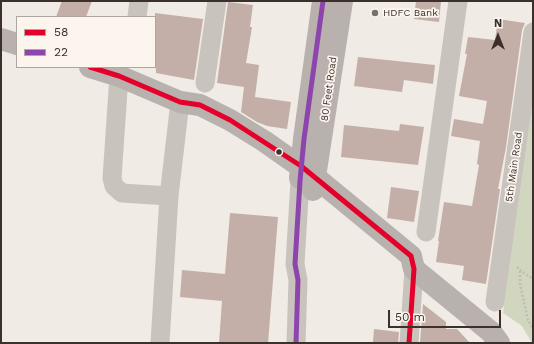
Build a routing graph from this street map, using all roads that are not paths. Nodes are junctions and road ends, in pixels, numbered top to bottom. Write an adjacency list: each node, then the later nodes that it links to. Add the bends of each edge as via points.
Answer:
1 (139, 1): 6 (street)
2 (217, 1): 12 (street)
3 (323, 1): 14 (main road, 80 Feet Road)
4 (342, 1): 14 (main road, 80 Feet Road)
5 (458, 1): 16 (street)
6 (136, 16)
7 (533, 32): 18 (street, 5th Main Road)
8 (1, 39): 9 (main road)
9 (16, 44)
10 (93, 68): 11 (main road)
11 (119, 76): 13 (main road); 15 (street, via 112,178 114,186 122,193)
12 (205, 82)
13 (180, 102): 14 (main road, via 200,105 230,120); 15 (street)
14 (307, 179): 17 (main road, via 411,256); 20 (street, via 307,264 298,280)
15 (169, 196): 19 (street)
16 (426, 232)
17 (414, 269): 21 (street); 22 (main road, via 491,332)
18 (496, 302)
19 (160, 343)
20 (296, 343)
21 (409, 343)
22 (499, 343)

